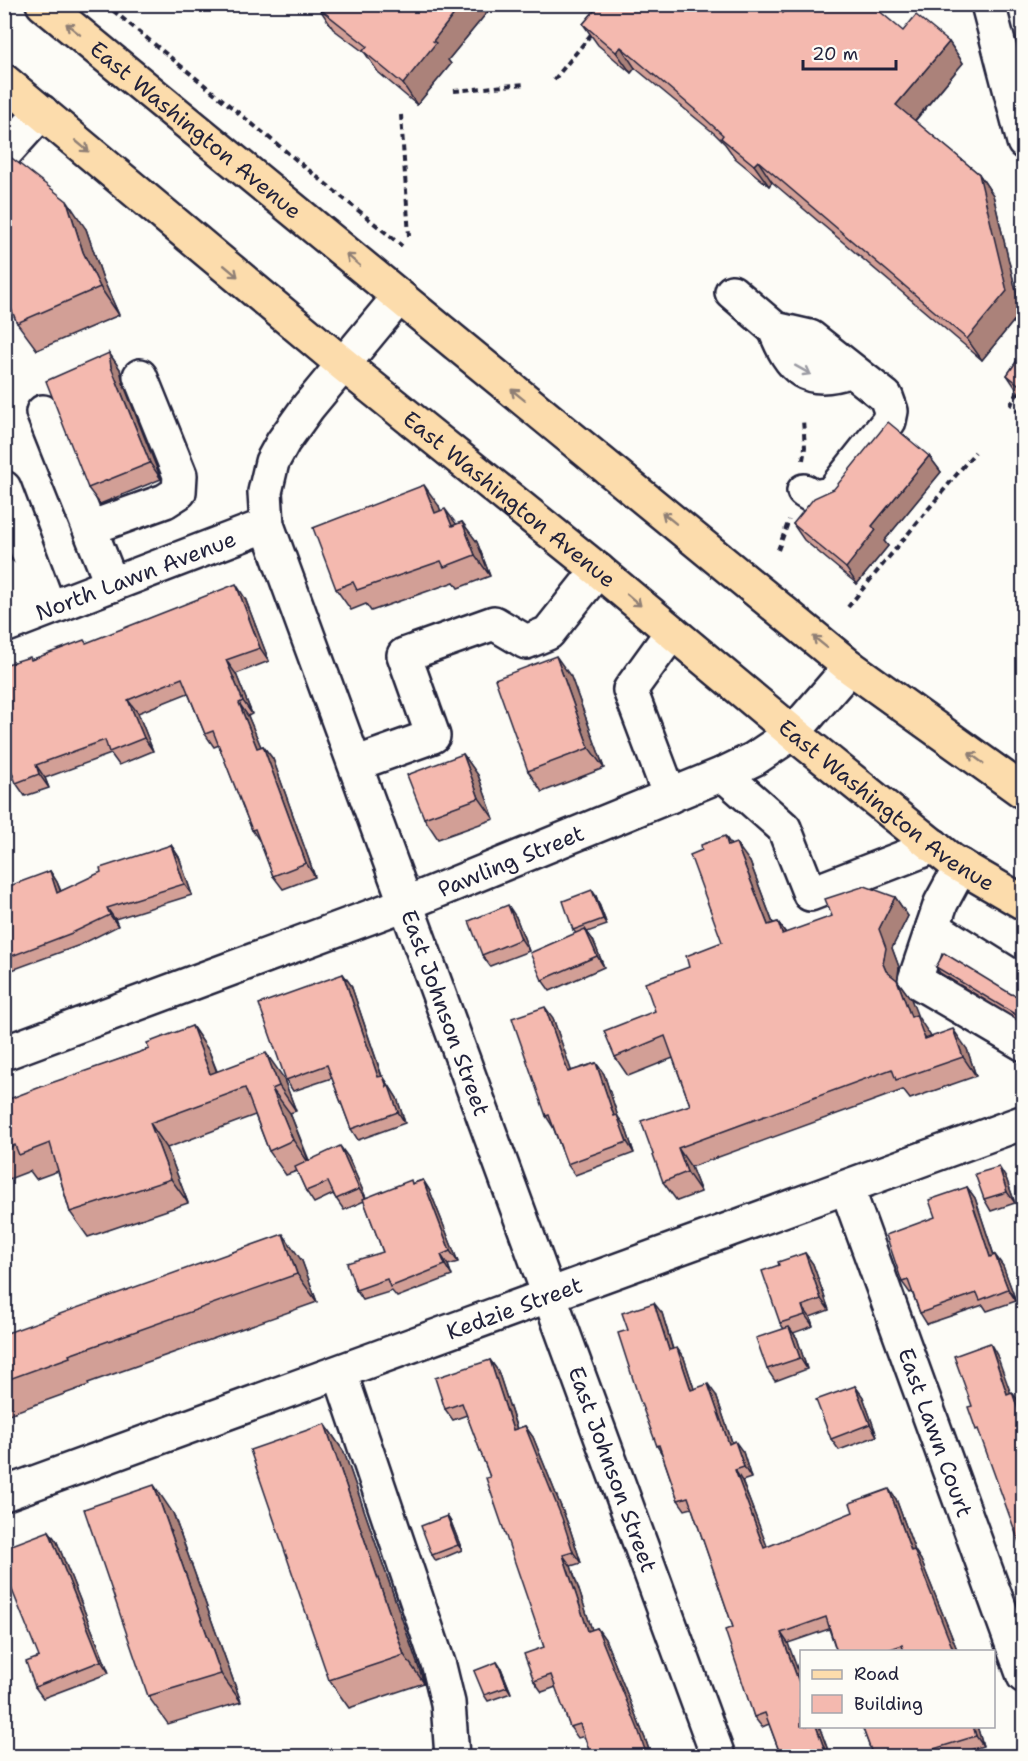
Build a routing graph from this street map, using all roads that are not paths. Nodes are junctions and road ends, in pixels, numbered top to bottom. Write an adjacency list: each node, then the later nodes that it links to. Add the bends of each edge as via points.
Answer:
1 (43, 4): 8 (main road, East Washington Avenue, one-way to 1)
2 (988, 4): 5 (street)
3 (4, 81): 4 (main road, East Washington Avenue)
4 (42, 112): 6 (street); 9 (main road, East Washington Avenue, one-way to 9)
5 (1023, 142)
6 (4, 154)
7 (732, 292): 13 (street, one-way to 13, via 775,329 810,337 886,397 890,422 831,494 814,496)
8 (399, 297): 9 (street, East Johnson Street); 21 (main road, East Washington Avenue, one-way to 8)
9 (344, 365): 14 (street, East Johnson Street, via 308,407 272,462 265,492); 16 (main road, East Washington Avenue)
10 (140, 376): 15 (street, via 180,475 179,492 165,501)
11 (44, 412): 15 (street)
12 (4, 488): 19 (street)
13 (804, 490)
14 (267, 525): 18 (street, North Lawn Avenue); 23 (street, East Johnson Street)
15 (90, 528): 18 (street)
16 (598, 570): 20 (main road, East Washington Avenue, one-way to 20); 23 (street, via 548,633 526,642 494,623 404,655 433,736)
17 (4, 576): 19 (street)
18 (112, 585): 19 (street, North Lawn Avenue)
19 (25, 618)
20 (672, 632): 22 (main road, East Washington Avenue); 26 (street, via 630,690)
21 (850, 667): 22 (street, Pawling Street); 25 (main road, East Washington Avenue, one-way to 21)
22 (793, 733): 24 (street, Pawling Street); 27 (main road, East Washington Avenue)
23 (356, 765): 30 (street, East Johnson Street)
24 (723, 774): 26 (street, Pawling Street); 27 (street, via 784,828 810,894)
25 (1023, 792)
26 (670, 796): 30 (street, Pawling Street)
27 (934, 846): 28 (main road, East Washington Avenue)
28 (961, 866): 29 (main road, East Washington Avenue); 31 (street)
29 (1023, 903)
30 (405, 904): 34 (street, Pawling Street); 37 (street, East Johnson Street)
31 (933, 927): 32 (street); 33 (street, via 915,980)
32 (1023, 984)
33 (1023, 1044)
34 (4, 1053)
35 (1023, 1122): 36 (street, Kedzie Street)
36 (847, 1188): 37 (street, Kedzie Street); 40 (street, East Lawn Court)
37 (548, 1297): 38 (street, Kedzie Street); 42 (street, East Johnson Street)
38 (340, 1373): 39 (street, Kedzie Street); 41 (street, via 439,1666 448,1703)
39 (4, 1494)
40 (1023, 1676)
41 (452, 1756)
42 (718, 1756)

